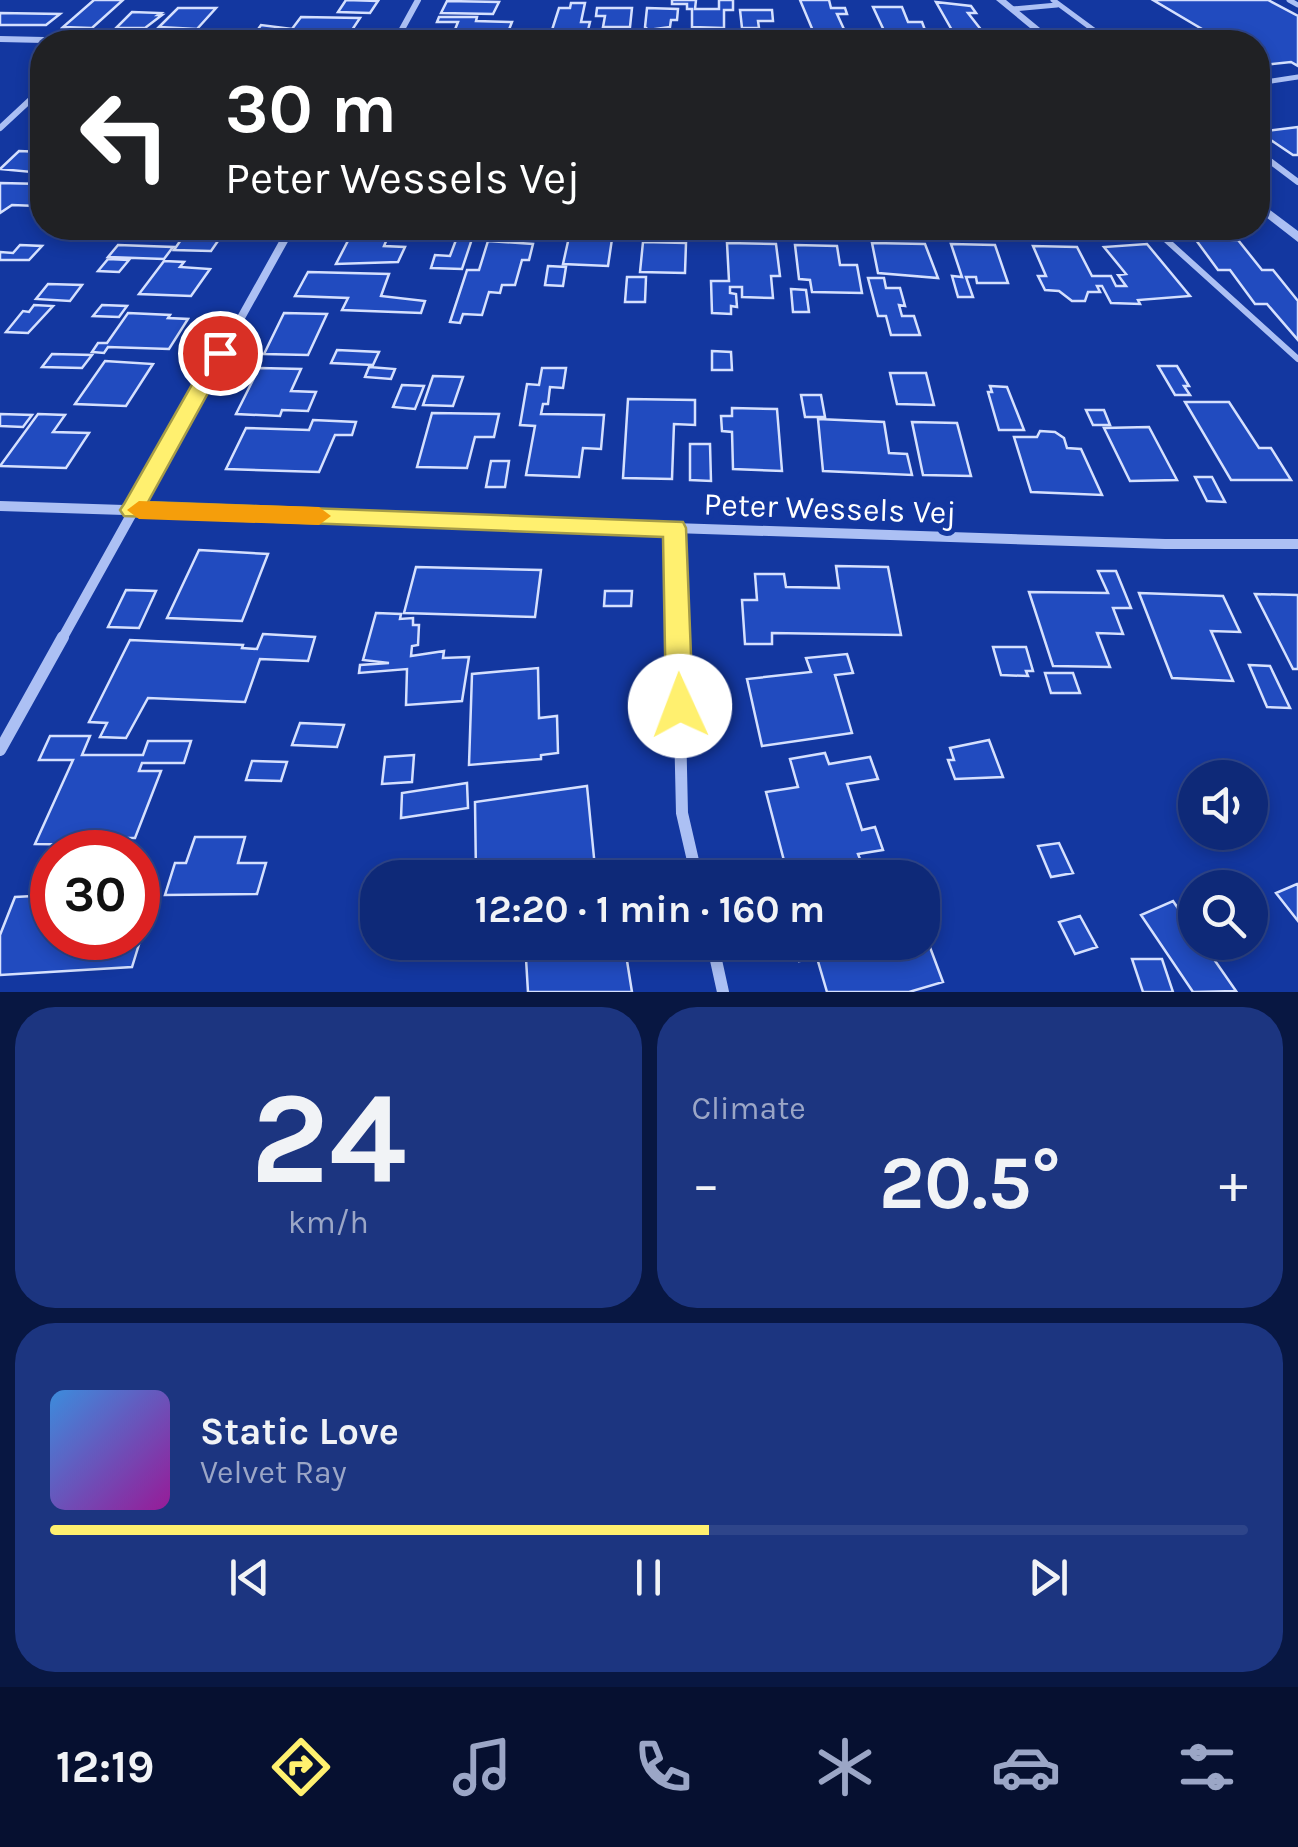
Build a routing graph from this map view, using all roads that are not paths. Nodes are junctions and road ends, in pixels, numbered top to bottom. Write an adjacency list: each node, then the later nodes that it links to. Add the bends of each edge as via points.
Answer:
1 (418, 0): 8 (street)
2 (1000, 0): 7 (street)
3 (1053, 0): 5 (lane)
4 (1289, 0): 6 (lane)
5 (1059, 5): 7 (lane); 10 (lane)
6 (1298, 5)
7 (1012, 9): 9 (street)
8 (402, 30)
9 (1037, 30)
10 (1093, 30)
11 (0, 39): 12 (street)
12 (30, 40)
13 (1298, 78): 14 (lane)
14 (1270, 82)
15 (30, 100): 16 (street)
16 (0, 128)
17 (1270, 161): 18 (lane)
18 (1298, 182)
19 (1270, 216): 20 (street)
20 (1298, 238)
21 (284, 240): 25 (street)
22 (1167, 240): 23 (lane)
23 (1298, 359)
24 (0, 506): 25 (street, Peter Wessels Vej)
25 (132, 510): 26 (street, Peter Wessels Vej); 28 (street)
26 (674, 528): 27 (street, Peter Wessels Vej); 29 (street, via 682,813)
27 (1298, 544)
28 (0, 750)
29 (693, 860)
30 (716, 960): 31 (street)
31 (723, 992)

